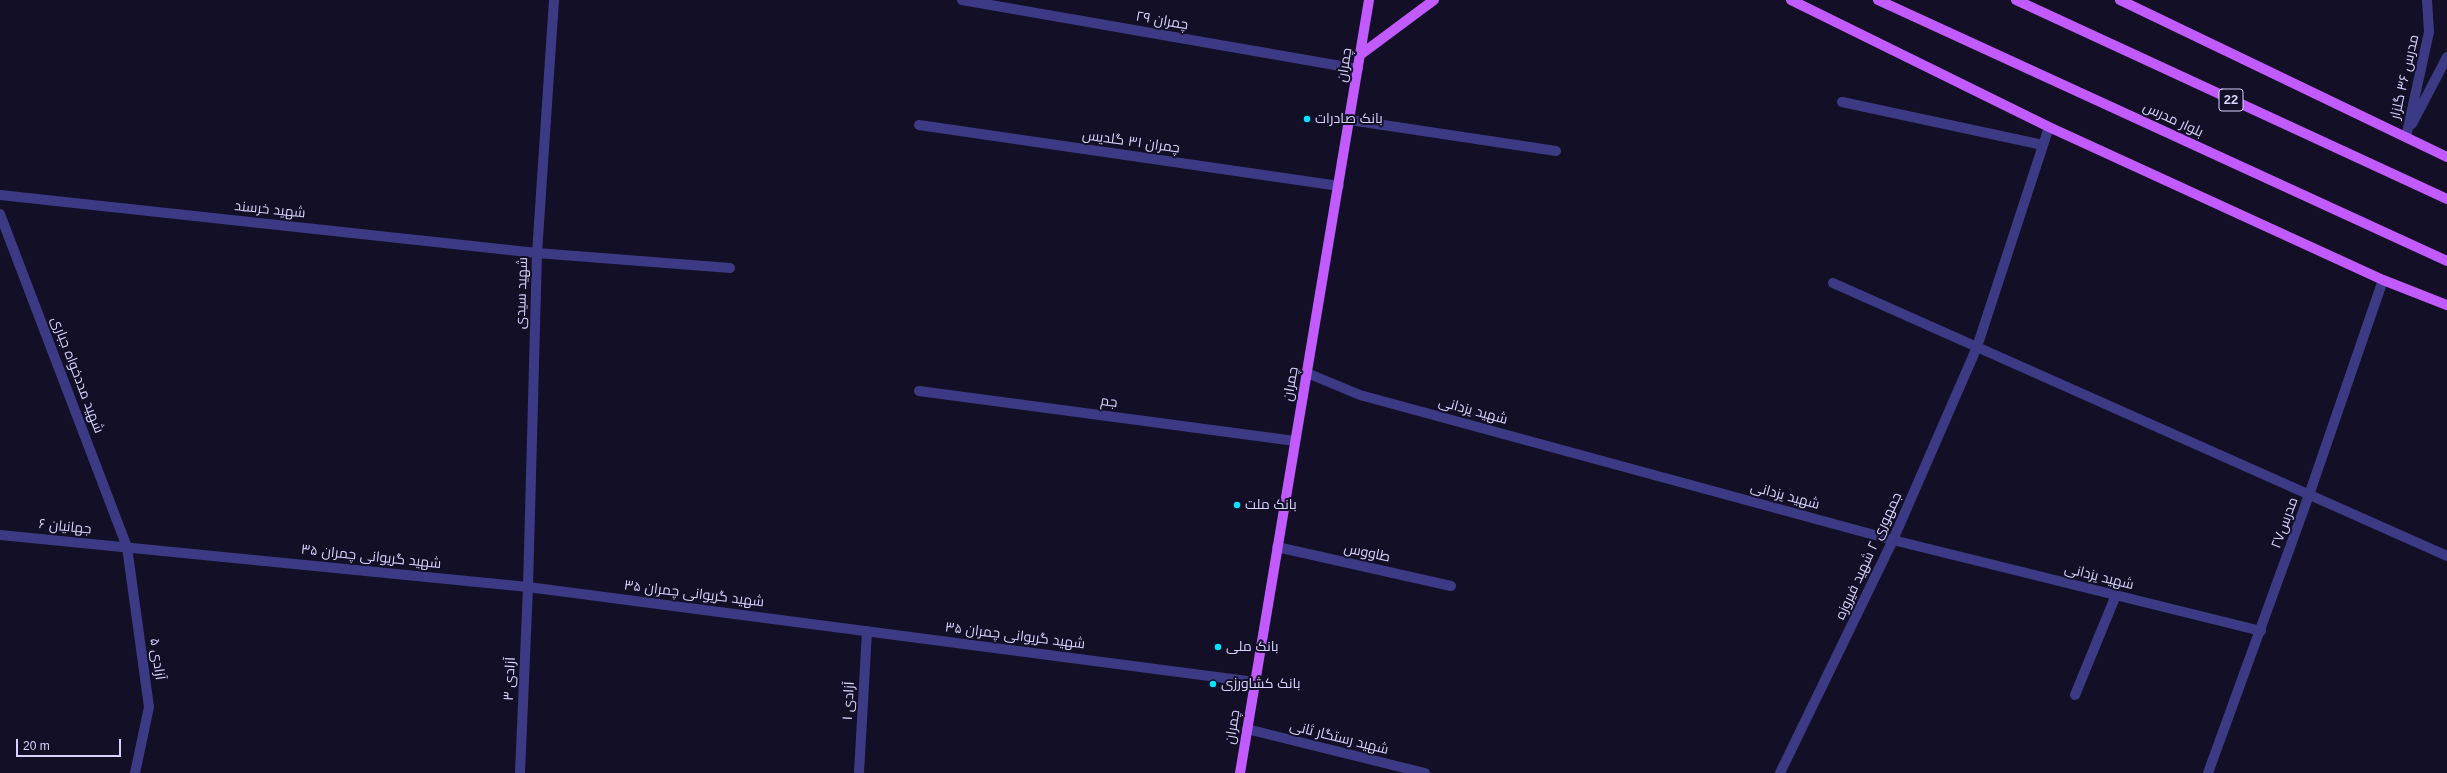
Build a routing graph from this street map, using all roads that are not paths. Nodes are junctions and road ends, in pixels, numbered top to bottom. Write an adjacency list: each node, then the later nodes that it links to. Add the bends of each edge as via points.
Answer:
1 (554, 0): 25 (street, شهید سیدی)
2 (962, 0): 12 (street, چمران ۲۹)
3 (1369, 0): 10 (main road, چمران)
4 (1434, 0): 10 (main road)
5 (1791, 0): 16 (main road)
6 (2016, 0): 23 (main road, 22)
7 (2120, 0): 17 (main road)
8 (2427, 0): 17 (street, مدرس ۳۶ گلزار, via 2429,32)
9 (1883, 2): 26 (main road, بلوار مدرس)
10 (1360, 55): 12 (main road, چمران)
11 (2447, 57): 17 (street)
12 (1358, 69): 14 (main road, چمران)
13 (1842, 102): 18 (street)
14 (1350, 120): 19 (street); 21 (main road, چمران)
15 (919, 125): 21 (street, چمران ۳۱ گلدیس)
16 (2049, 127): 18 (street, جمهوری ۲ شهید فیروزه); 28 (main road)
17 (2406, 137): 20 (main road)
18 (2043, 146): 31 (street, جمهوری ۲ شهید فیروزه)
19 (1556, 151)
20 (2447, 157)
21 (1339, 186): 32 (main road, چمران)
22 (0, 195): 25 (street, شهید خرسند)
23 (2447, 199)
24 (0, 214): 38 (street, شهید مددخواه جباری)
25 (537, 253): 27 (street, شهید خرسند); 42 (street, شهید سیدی)
26 (2447, 261)
27 (730, 268)
28 (2383, 280): 30 (main road); 35 (street, مدرس۲۷)
29 (1833, 283): 31 (street)
30 (2447, 305)
31 (1977, 347): 35 (street); 37 (street, جمهوری ۲ شهید فیروزه)
32 (1307, 373): 34 (main road, چمران); 37 (street, شهید یزدانی, via 1360,395)
33 (919, 391): 34 (street, جم)
34 (1295, 441): 39 (main road, چمران)
35 (2310, 495): 40 (street); 45 (street, مدرس۲۷)
36 (0, 535): 38 (street, جهانیان ۶)
37 (1893, 540): 43 (street, شهید یزدانی); 54 (street, جمهوری ۲ شهید فیروزه)
38 (127, 547): 42 (street, شهید گریوانی چمران ۳۵); 49 (street, آزادی ۵, via 149,707)
39 (1277, 547): 41 (street, طاووس); 46 (main road, چمران)
40 (2447, 556)
41 (1451, 586)
42 (528, 587): 44 (street, شهید گریوانی چمران ۳۵); 50 (street, آزادی ۳)
43 (2116, 595): 45 (street, شهید یزدانی); 47 (street)
44 (867, 631): 46 (street, شهید گریوانی چمران ۳۵); 51 (street, آزادی ۱)
45 (2261, 631): 55 (street, مدرس۲۷)
46 (1255, 682): 48 (main road, چمران)
47 (2075, 695)
48 (1247, 729): 52 (main road, چمران); 53 (street, شهید رستگار ثانی)
49 (135, 773)
50 (520, 773)
51 (859, 773)
52 (1240, 773)
53 (1425, 773)
54 (1780, 773)
55 (2208, 773)

